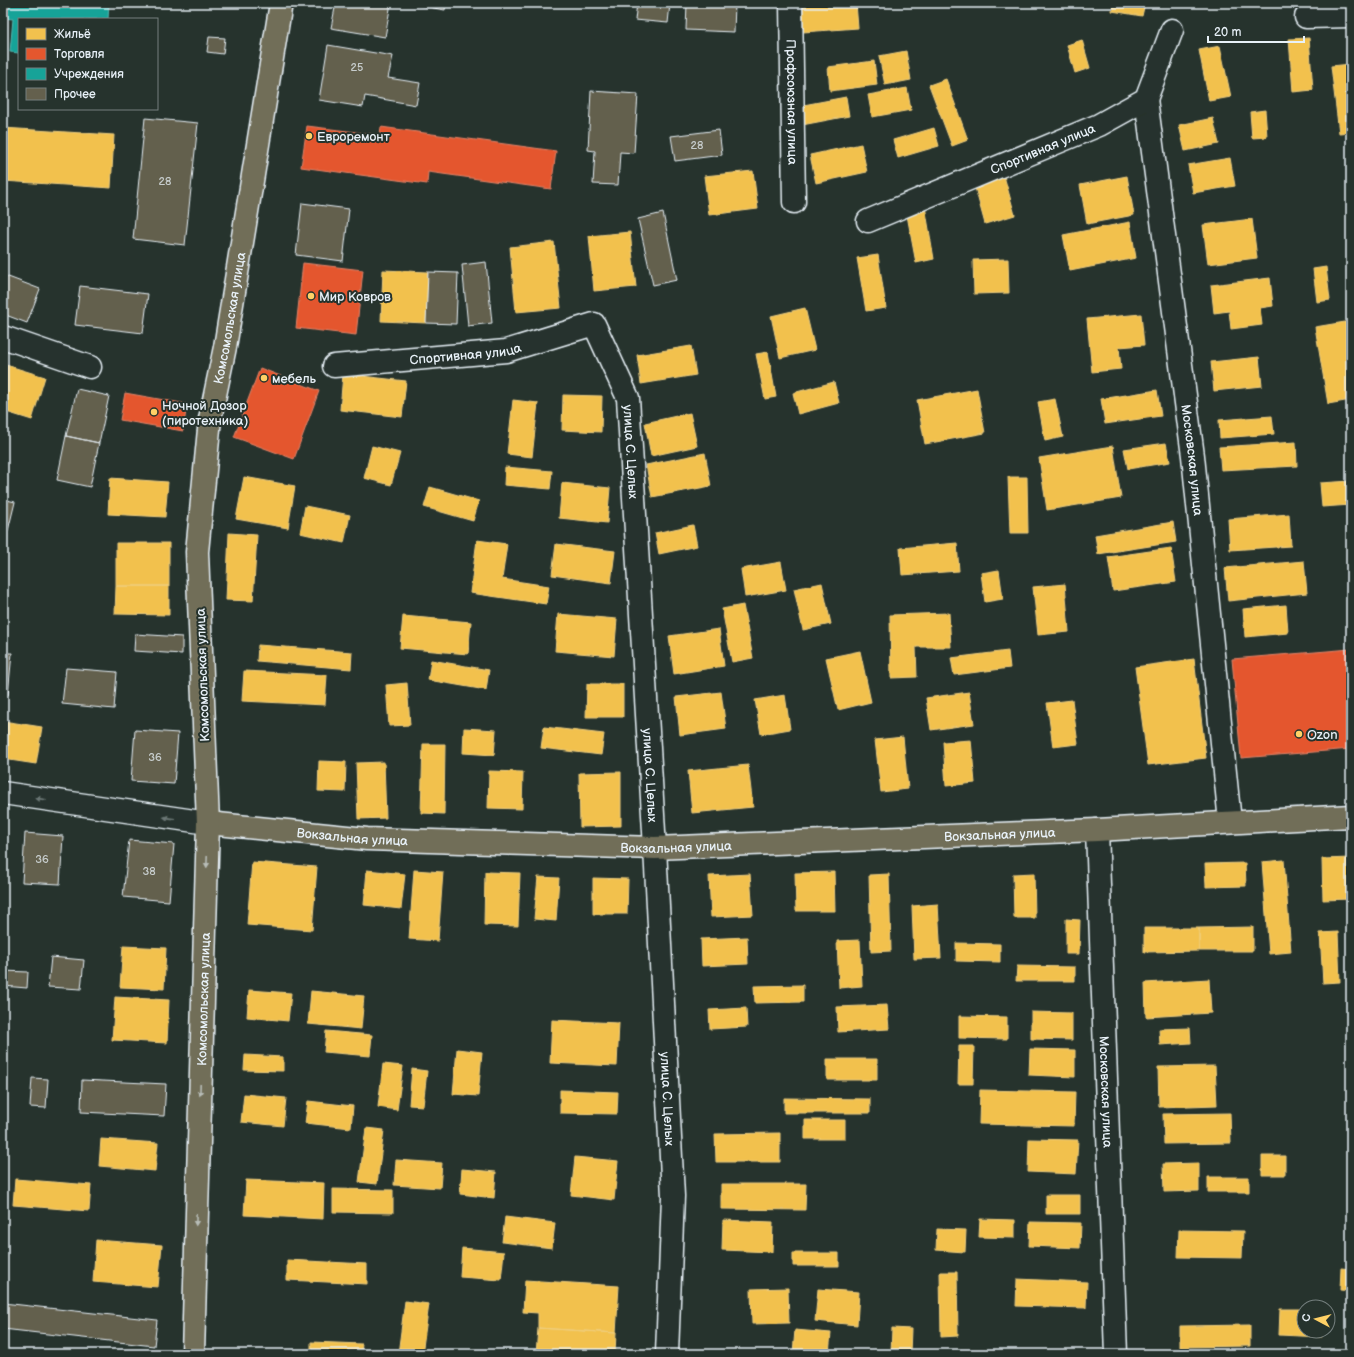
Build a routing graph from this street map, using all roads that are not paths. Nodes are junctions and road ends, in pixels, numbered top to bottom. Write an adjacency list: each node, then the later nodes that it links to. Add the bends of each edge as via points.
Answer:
1 (281, 3): 16 (main road, Комсомольская улица, via 225,347 210,419 197,552)
2 (791, 3): 7 (street, Профсоюзная улица)
3 (1351, 16): 4 (street)
4 (1306, 17)
5 (1172, 30): 6 (street)
6 (1146, 99): 8 (street, Спортивная улица, via 1099,125); 15 (street, Московская улица, via 1193,456)
7 (794, 202)
8 (868, 221)
9 (594, 324): 11 (street, Спортивная улица, via 506,351); 18 (street, улица С. Целых, via 628,398)
10 (3, 337): 12 (street)
11 (334, 366)
12 (90, 367)
13 (3, 793): 16 (street, Вокзальная улица, one-way to 13)
14 (1351, 816): 15 (main road, Вокзальная улица)
15 (1230, 822): 17 (main road, Вокзальная улица)
16 (208, 823): 18 (main road, Вокзальная улица, via 367,839); 19 (main road, Комсомольская улица, one-way to 19)
17 (1097, 830): 18 (main road, Вокзальная улица); 21 (street, Московская улица)
18 (655, 848): 20 (street, улица С. Целых, via 673,1196)
19 (193, 1354)
20 (667, 1354)
21 (1116, 1354)

